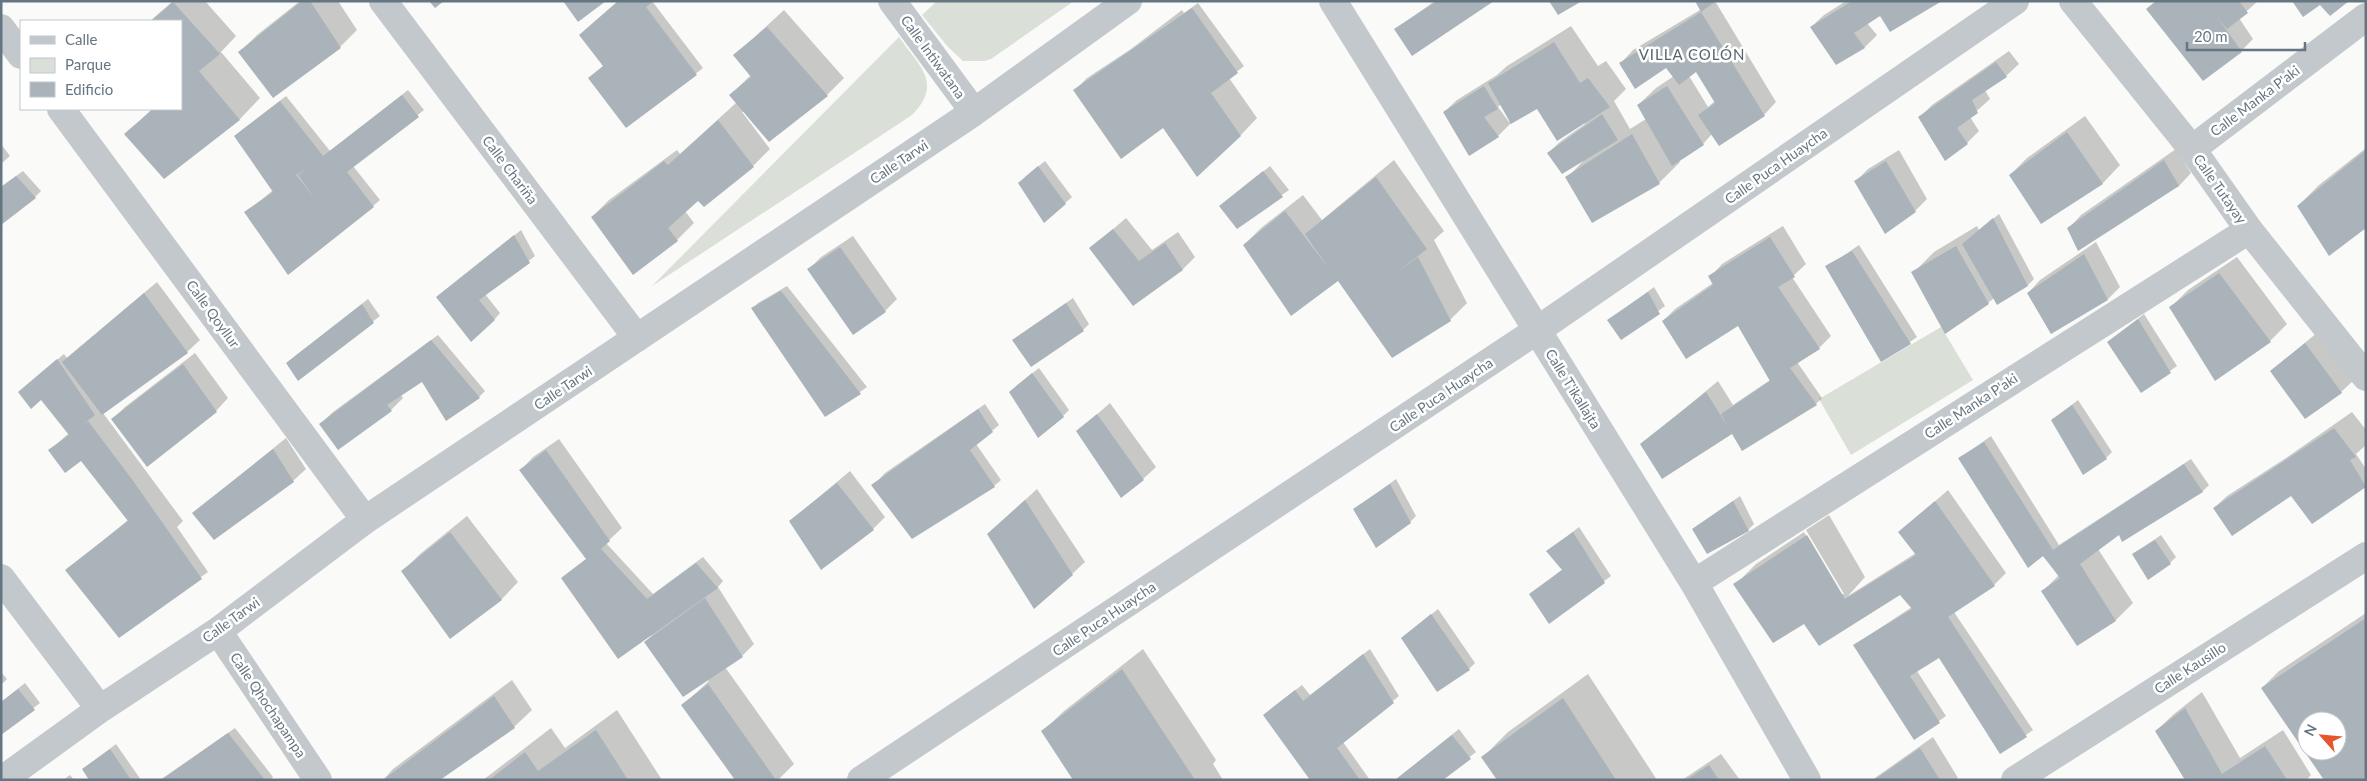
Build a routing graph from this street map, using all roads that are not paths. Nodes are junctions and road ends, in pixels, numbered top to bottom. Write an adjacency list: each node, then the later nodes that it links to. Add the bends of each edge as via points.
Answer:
1 (383, 1): 15 (street, Calle Chariña)
2 (892, 1): 11 (street, Calle Intiwatana)
3 (1128, 1): 11 (street, Calle Tarwi)
4 (1333, 1): 14 (street, Calle T'ikallajta)
5 (2015, 1): 14 (street, Calle Puca Huaycha)
6 (2073, 1): 12 (street, Calle Tutayay)
7 (2366, 17): 12 (street, Calle Manka P'aki)
8 (1, 28): 9 (street)
9 (20, 54)
10 (62, 110): 17 (street, Calle Qoyllur)
11 (974, 112): 15 (street, Calle Tarwi)
12 (2192, 149): 13 (street, Calle Tutayay)
13 (2249, 230): 16 (street, Calle Tutayay); 20 (street, Calle Manka P'aki)
14 (1536, 331): 20 (street, Calle T'ikallajta); 25 (street, Calle Puca Huaycha)
15 (637, 338): 17 (street, Calle Tarwi)
16 (2366, 377)
17 (365, 520): 21 (street, Calle Tarwi)
18 (2366, 556): 27 (street, Calle Kausillo)
19 (1, 578): 22 (street)
20 (1694, 583): 26 (street, Calle T'ikallajta)
21 (218, 631): 22 (street, Calle Tarwi); 24 (street, Calle Qhochapampa)
22 (100, 709): 23 (street, Calle Tarwi)
23 (2, 780)
24 (318, 780)
25 (861, 780)
26 (1807, 780)
27 (2015, 780)

